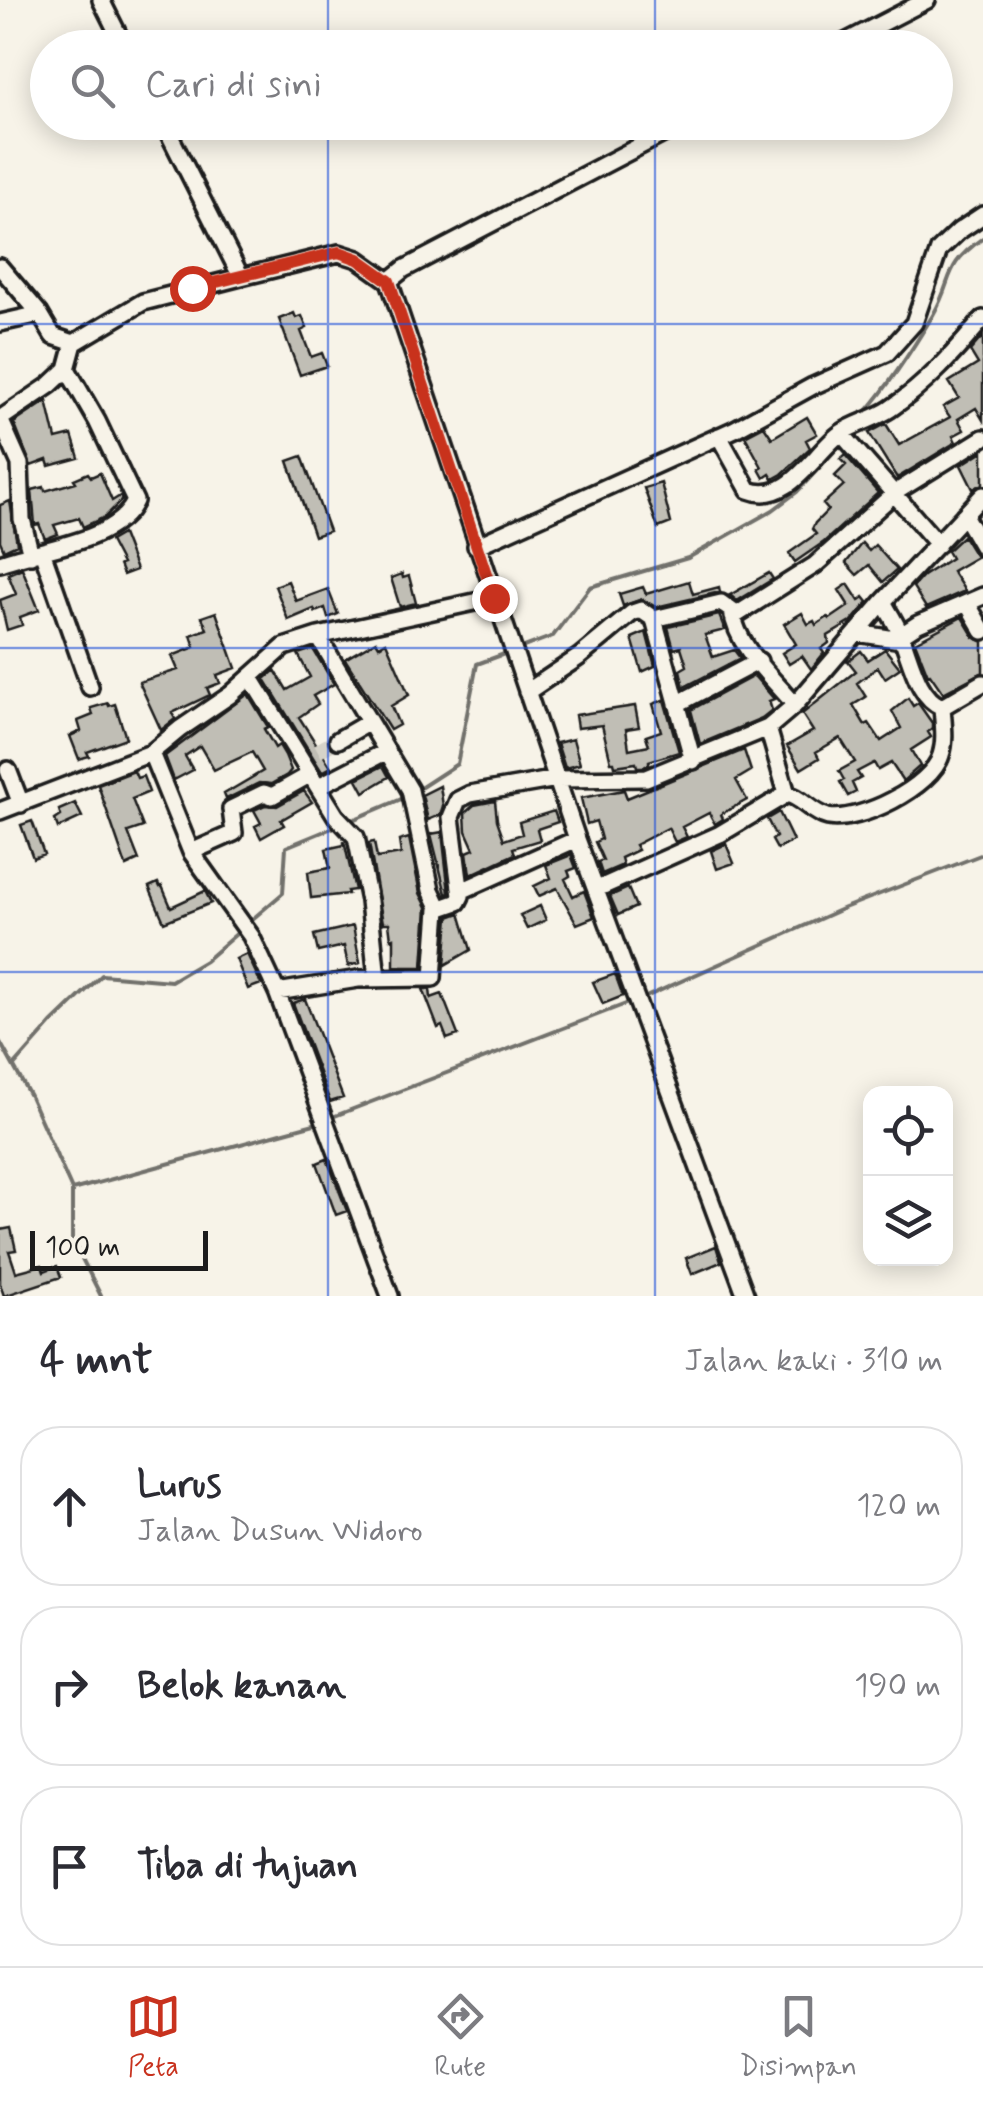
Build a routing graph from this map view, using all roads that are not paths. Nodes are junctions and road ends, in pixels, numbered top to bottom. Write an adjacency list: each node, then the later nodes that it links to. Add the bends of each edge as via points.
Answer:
1 (101, 0): 3 (street)
2 (927, 0): 4 (street)
3 (116, 30)
4 (869, 30)
5 (172, 140): 9 (street)
6 (651, 140): 10 (street)
7 (983, 214): 18 (street, via 940,250 914,323 887,353)
8 (0, 267): 11 (street)
9 (241, 278): 10 (street, via 339,252); 14 (street, via 143,302)
10 (389, 281): 24 (street)
11 (40, 314): 13 (street); 14 (street, via 52,336)
12 (983, 319): 17 (street, via 934,376 887,411)
13 (0, 323)
14 (74, 343): 15 (street)
15 (67, 370): 16 (street); 26 (street, via 135,501 130,512 105,527)
16 (0, 419): 26 (street, via 20,464 22,519)
17 (841, 433): 18 (street, via 806,471 758,494 743,484); 20 (street)
18 (719, 436): 24 (street)
19 (983, 438): 20 (street)
20 (896, 492): 23 (street); 32 (street, via 815,565)
21 (983, 495): 22 (street)
22 (964, 515): 23 (street); 25 (street)
23 (938, 544): 30 (street)
24 (476, 546): 29 (street)
25 (983, 548)
26 (37, 555): 27 (street); 41 (street)
27 (0, 563)
28 (983, 596): 31 (street)
29 (494, 598): 37 (street); 42 (street)
30 (883, 602): 35 (street); 36 (street)
31 (967, 603): 34 (street); 36 (street)
32 (733, 618): 33 (street, via 721,603); 38 (street, via 738,636)
33 (654, 619): 42 (street, via 641,610 632,613); 43 (street)
34 (983, 631)
35 (857, 633): 36 (street); 44 (street)
36 (902, 635): 45 (street, via 928,697)
37 (318, 636): 39 (street, via 284,647); 46 (street)
38 (759, 661): 43 (street); 44 (street)
39 (252, 678): 51 (street); 54 (street)
40 (983, 683): 45 (street)
41 (90, 687)
42 (528, 692): 55 (street)
43 (677, 704): 52 (street)
44 (795, 705): 47 (street)
45 (942, 708): 56 (street, via 936,766 889,802 840,818)
46 (369, 722): 48 (street); 50 (street)
47 (768, 728): 52 (street); 56 (street)
48 (338, 740)
49 (318, 751): 54 (street)
50 (387, 751): 54 (street); 63 (street, via 412,795)
51 (151, 753): 57 (street); 60 (street)
52 (693, 761): 55 (street, via 646,778)
53 (8, 770): 57 (street)
54 (311, 773): 60 (street, via 231,810 234,833); 64 (street, via 356,837)
55 (558, 779): 59 (street); 62 (street, via 458,800 452,828)
56 (786, 794): 61 (street, via 720,834)
57 (21, 804): 58 (street)
58 (0, 812)
59 (577, 839): 61 (street); 62 (street)
60 (191, 852): 65 (street, via 250,936)
61 (598, 888): 67 (street)
62 (461, 891): 63 (street, via 458,902)
63 (439, 907): 64 (street, via 433,978)
64 (377, 980): 65 (street)
65 (278, 992): 66 (street)
66 (390, 1296)
67 (746, 1296)

